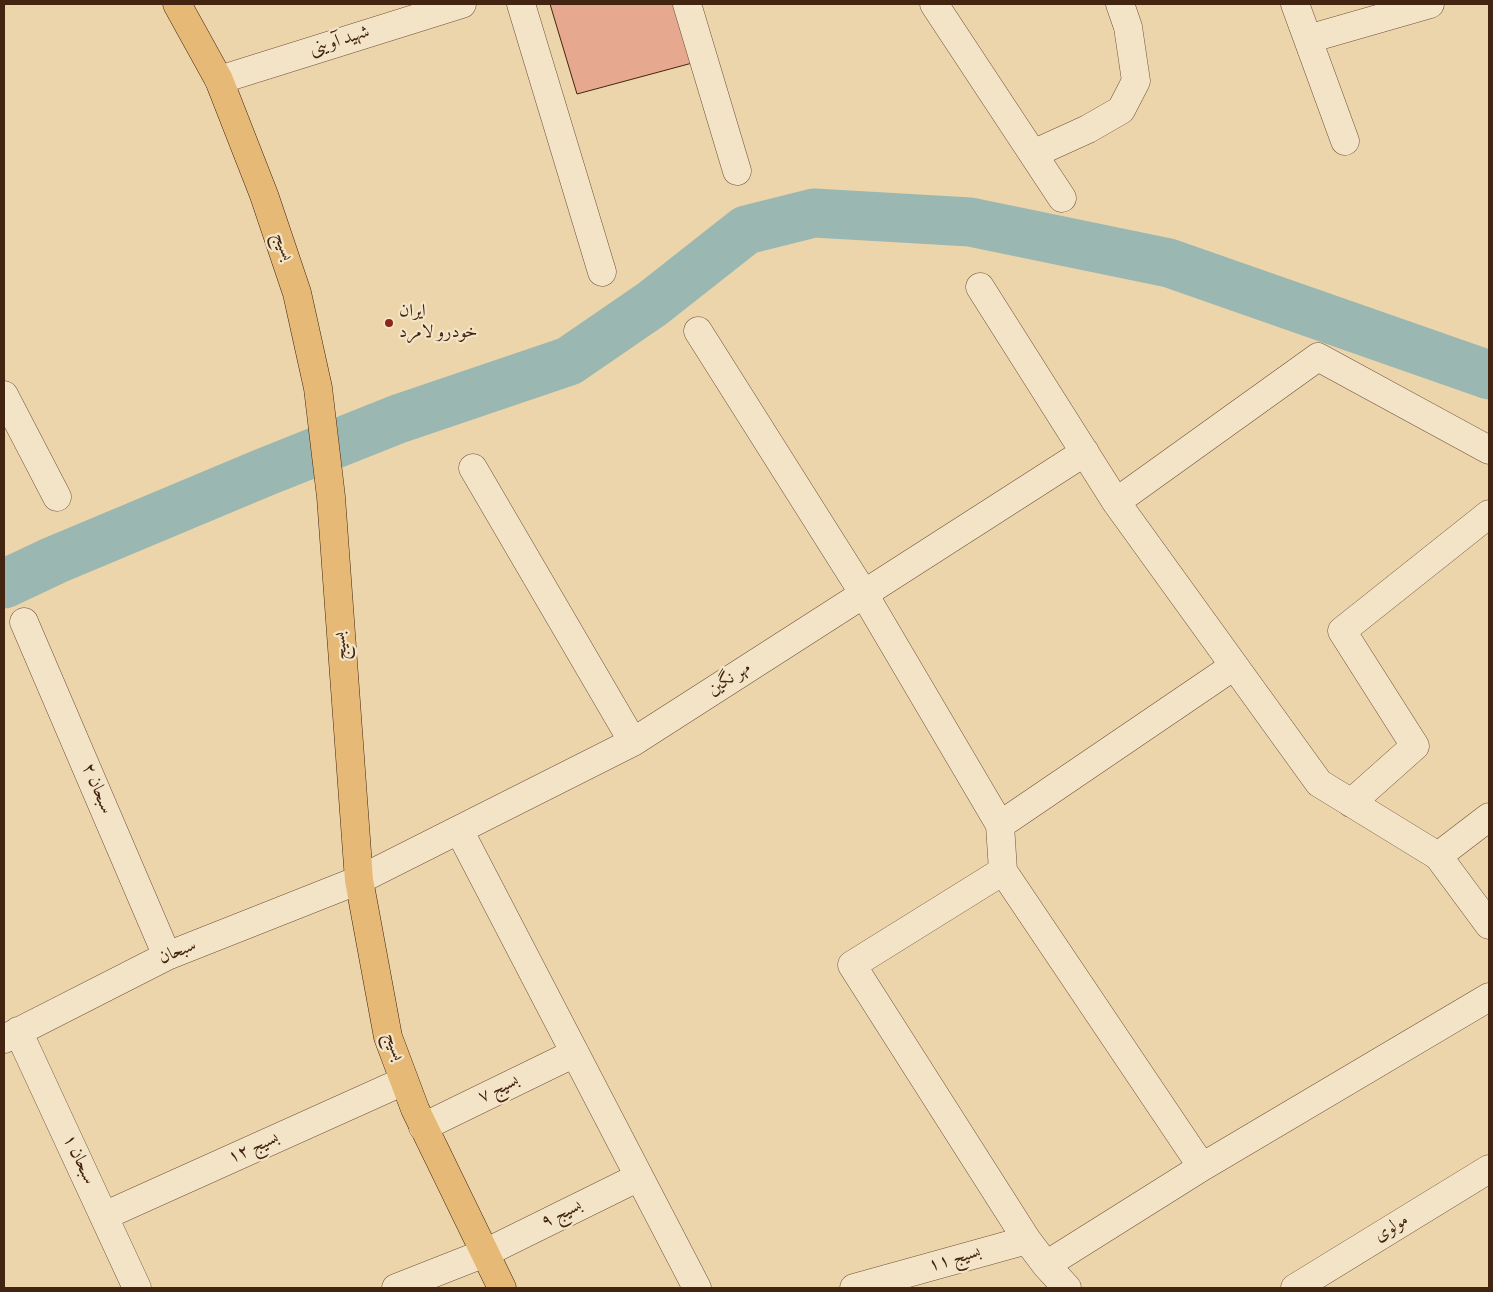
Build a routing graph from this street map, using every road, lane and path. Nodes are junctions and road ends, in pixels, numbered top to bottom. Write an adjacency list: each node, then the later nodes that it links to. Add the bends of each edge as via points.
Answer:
1 (177, 4): 10 (main road, بسیج)
2 (462, 4): 10 (street, شهید آوینی)
3 (521, 4): 15 (street)
4 (687, 4): 13 (street)
5 (934, 4): 12 (street)
6 (1120, 4): 12 (street, via 1128,26 1136,81 1121,110)
7 (1295, 4): 9 (street)
8 (1430, 4): 9 (street)
9 (1308, 40): 11 (street)
10 (219, 80): 35 (main road, بسیج, via 264,195 297,293 318,388 331,497)
11 (1345, 141)
12 (1033, 154): 14 (street)
13 (737, 171)
14 (1062, 198)
15 (602, 272)
16 (980, 287): 20 (street)
17 (698, 331): 25 (street)
18 (4, 395): 22 (street)
19 (1489, 450): 23 (street, via 1318,357)
20 (1085, 452): 23 (street); 25 (street, مهر نگین)
21 (473, 468): 28 (street)
22 (57, 497)
23 (1116, 502): 27 (street)
24 (1489, 514): 29 (street, via 1342,631 1415,746)
25 (864, 594): 28 (street, مهر نگین); 31 (street)
26 (24, 622): 37 (street, سبحان ۲)
27 (1234, 666): 29 (street, via 1318,783); 31 (street)
28 (633, 742): 32 (street, مهر نگین)
29 (1351, 803): 33 (street)
30 (1489, 816): 33 (street)
31 (1000, 825): 34 (street)
32 (459, 830): 35 (street, مهر نگین); 40 (street)
33 (1438, 856): 36 (street)
34 (1003, 871): 43 (street); 47 (street, via 852,965)
35 (359, 880): 37 (street, سبحان); 41 (main road, بسیج, via 388,1037)
36 (1489, 925)
37 (167, 956): 39 (street, سبحان)
38 (1489, 997): 43 (street)
39 (11, 1035): 46 (street, سبحان ۱)
40 (575, 1052): 42 (street, بسیج ۷); 45 (street)
41 (404, 1081): 42 (main road, بسیج); 46 (street, بسیج ۱۲)
42 (424, 1126): 48 (main road, بسیج)
43 (1202, 1167): 49 (street)
44 (1489, 1169): 56 (street, مولوی)
45 (639, 1177): 48 (street, بسیج ۹); 53 (street)
46 (104, 1216): 50 (street, سبحان ۱)
47 (1027, 1240): 49 (street); 54 (street, بسیج ۱۱)
48 (486, 1253): 51 (street, بسیج ۹); 52 (main road, بسیج)
49 (1046, 1265): 55 (street)
50 (137, 1288)
51 (396, 1288)
52 (502, 1288)
53 (697, 1288)
54 (854, 1288)
55 (1068, 1288)
56 (1295, 1288)

